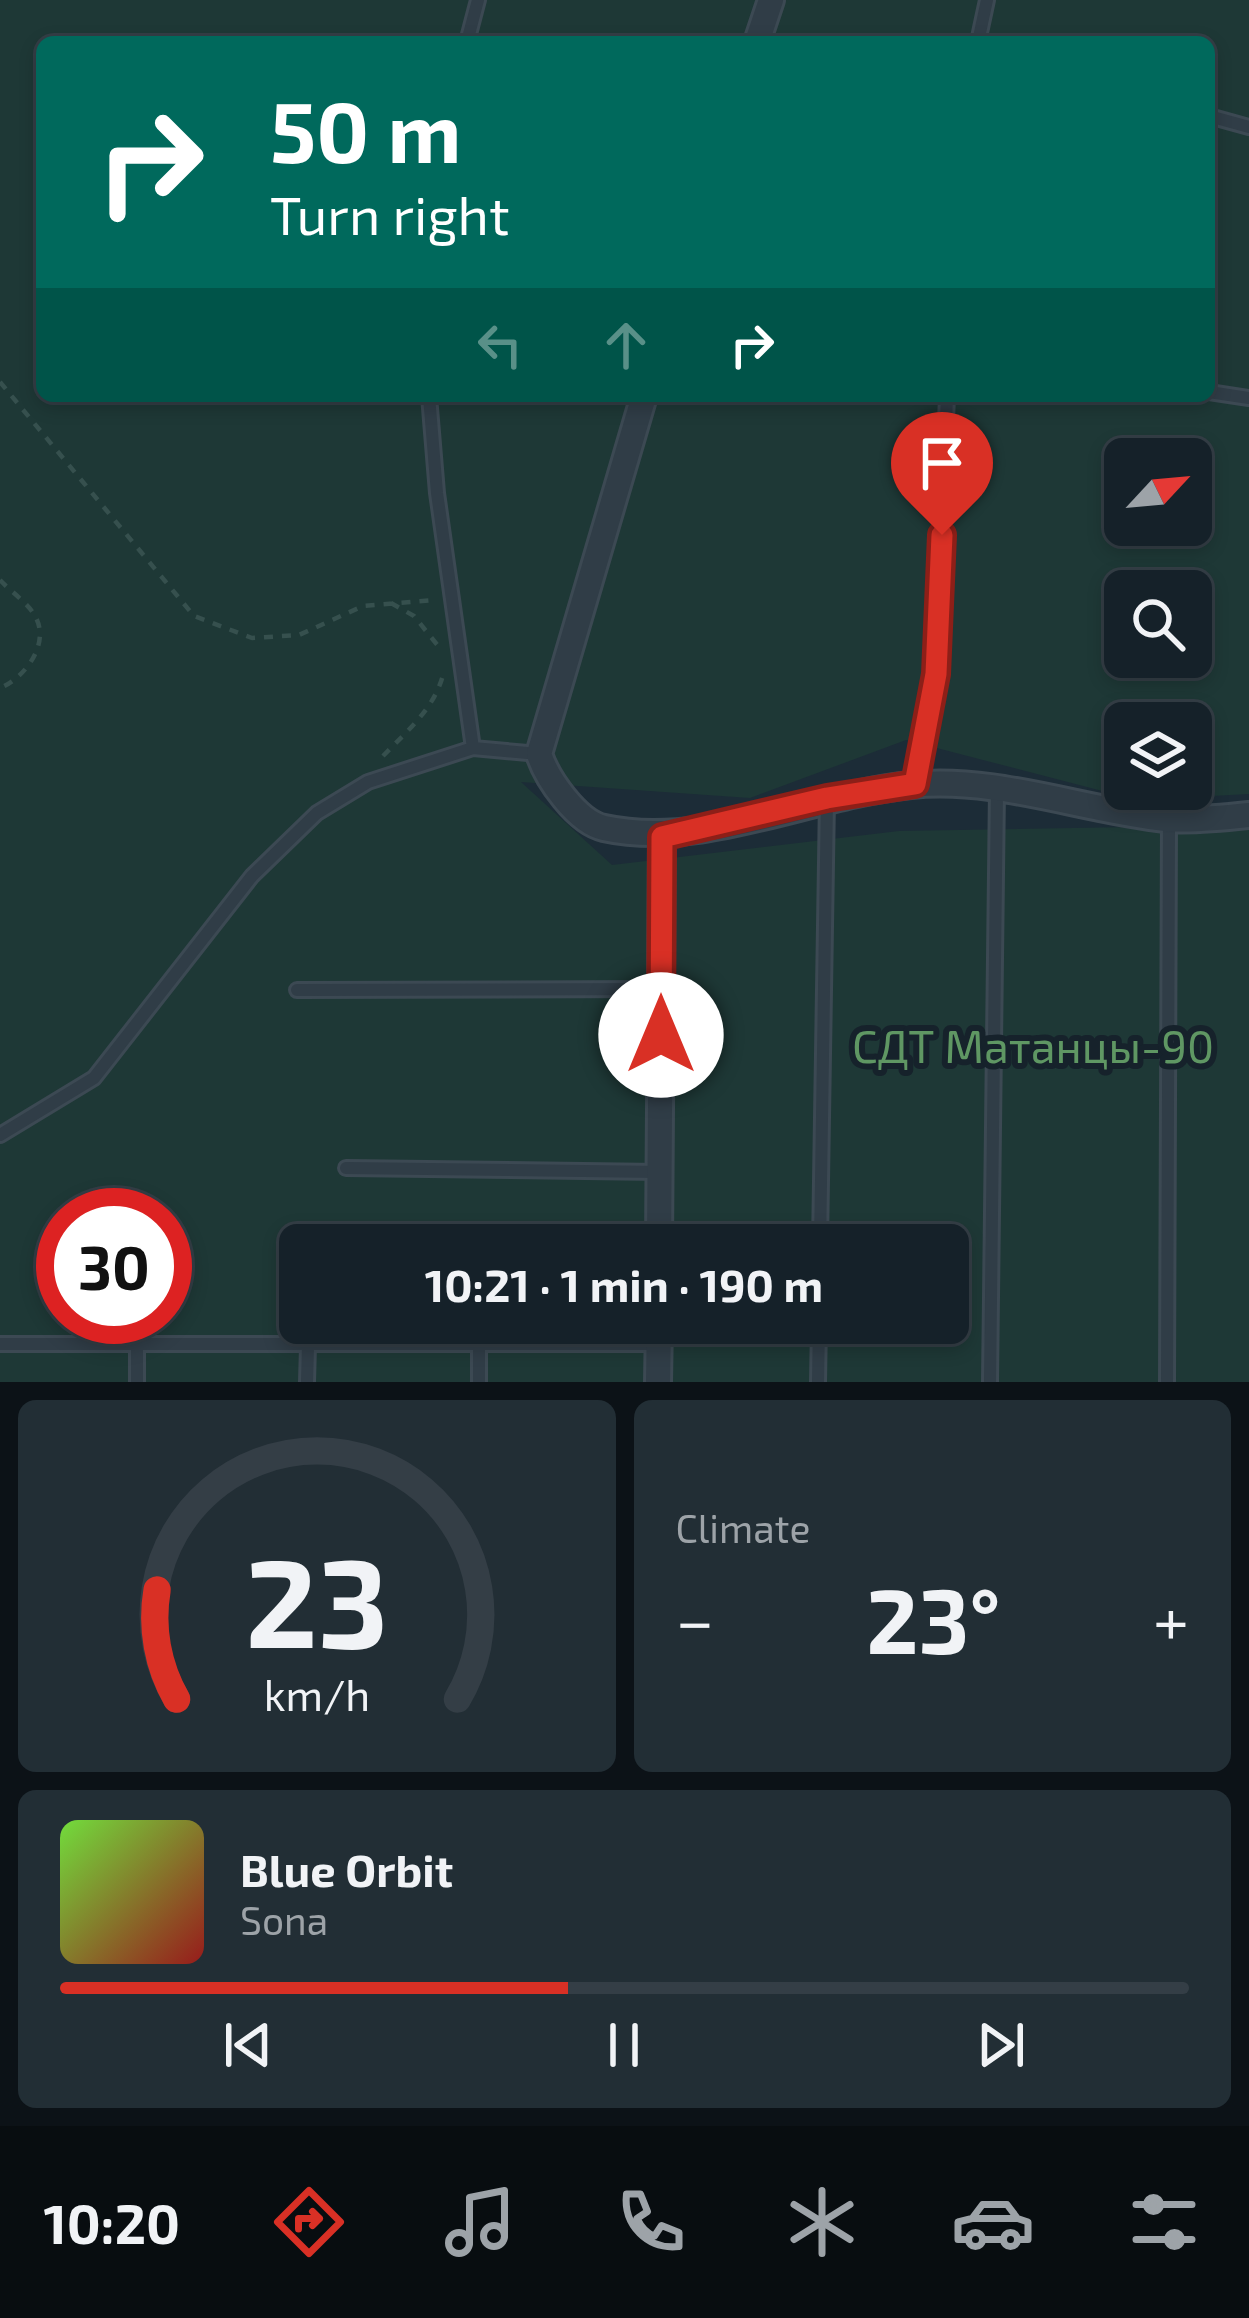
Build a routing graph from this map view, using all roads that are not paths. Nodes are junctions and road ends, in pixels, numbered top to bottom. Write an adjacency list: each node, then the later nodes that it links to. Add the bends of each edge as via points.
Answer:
1 (478, 0): 4 (lane)
2 (770, 0): 5 (street)
3 (987, 0): 6 (lane)
4 (469, 36)
5 (759, 36)
6 (979, 36)
7 (1215, 118): 8 (lane)
8 (1249, 128)
9 (1215, 393): 10 (lane)
10 (1249, 398)
11 (430, 402): 14 (lane)
12 (642, 402): 15 (street)
13 (947, 402): 16 (lane, via 936,674)
14 (473, 748): 15 (lane); 24 (lane, via 368,782 317,814 251,876 94,1078)
15 (539, 754): 21 (street, via 545,773 596,826)
16 (915, 784): 17 (street); 18 (street)
17 (997, 789): 20 (street); 42 (lane)
18 (827, 798): 21 (street); 28 (lane)
19 (1249, 815): 20 (street)
20 (1169, 819): 43 (lane)
21 (662, 837): 22 (street)
22 (661, 989): 23 (lane); 26 (street)
23 (296, 990)
24 (0, 1135)
25 (346, 1168): 26 (lane)
26 (660, 1172): 27 (street)
27 (659, 1224)
28 (820, 1224)
29 (0, 1344): 30 (lane)
30 (36, 1344)
31 (136, 1344): 35 (lane); 37 (lane)
32 (530, 1344): 36 (lane)
33 (658, 1344): 40 (street)
34 (818, 1344): 41 (lane)
35 (308, 1346): 36 (lane); 38 (lane)
36 (479, 1348): 39 (lane)
37 (136, 1382)
38 (308, 1382)
39 (479, 1382)
40 (658, 1382)
41 (818, 1382)
42 (990, 1382)
43 (1167, 1382)

